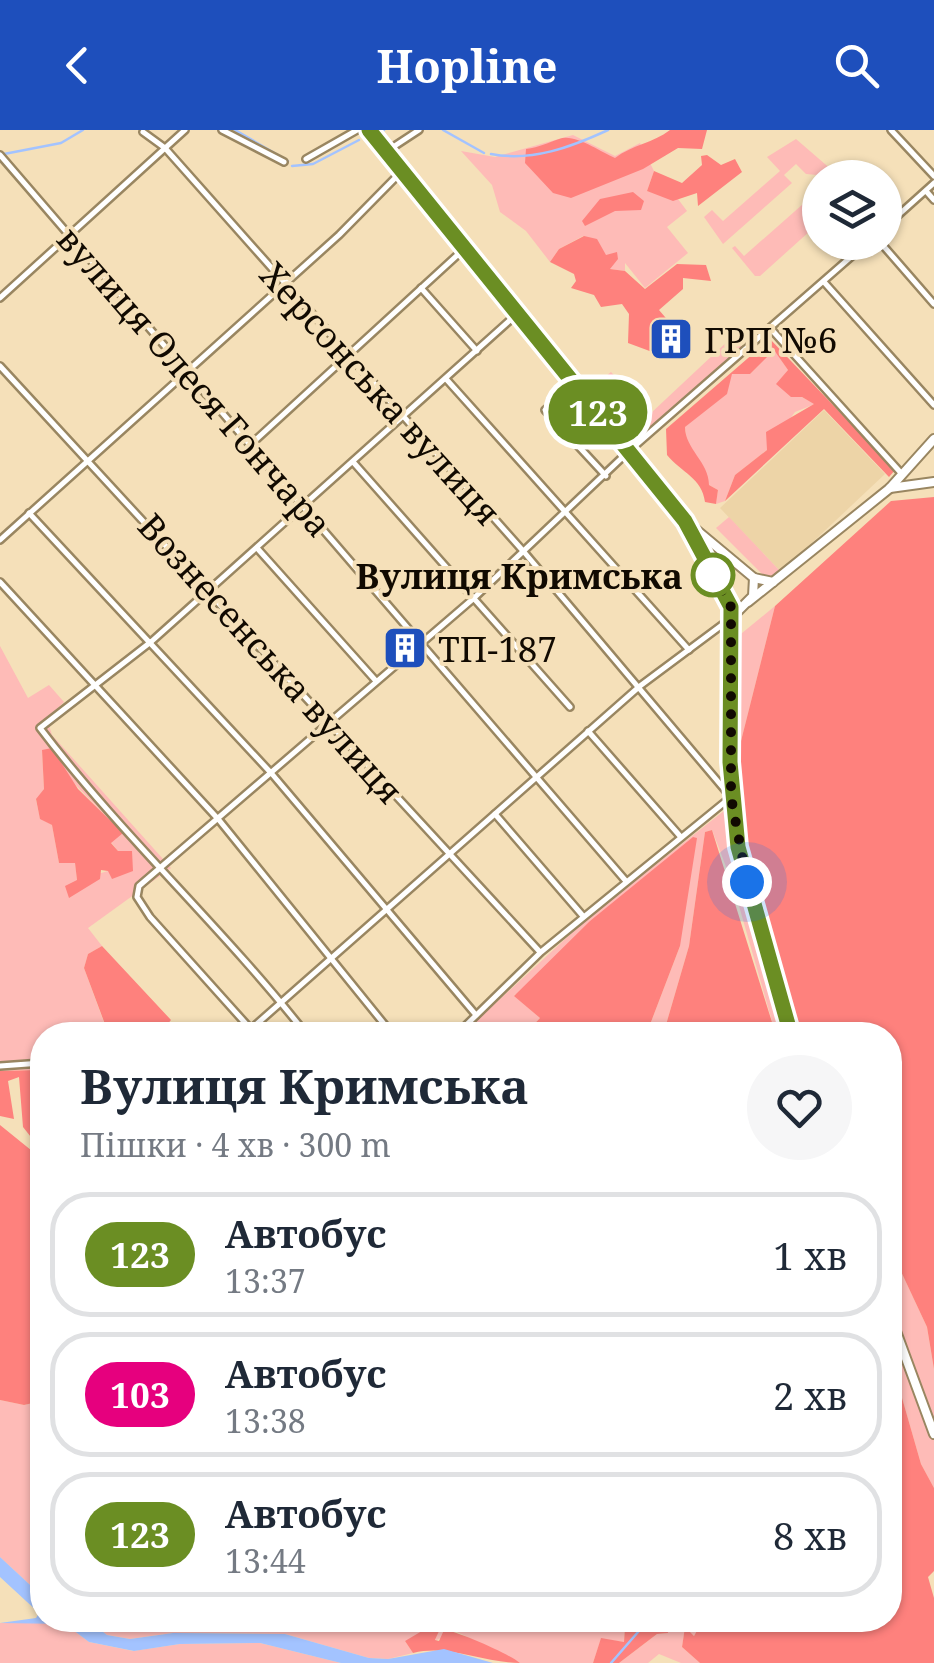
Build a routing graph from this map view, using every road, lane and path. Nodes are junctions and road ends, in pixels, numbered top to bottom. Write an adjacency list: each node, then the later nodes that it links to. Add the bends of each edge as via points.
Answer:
1 (185, 130): 8 (street)
2 (222, 130): 12 (street)
3 (357, 130): 11 (street)
4 (370, 130): 9 (street)
5 (419, 130): 9 (street)
6 (891, 130): 14 (street)
7 (143, 132): 8 (street, Херсонська вулиця)
8 (165, 148): 18 (street); 23 (street, Херсонська вулиця)
9 (387, 151): 13 (street)
10 (0, 155): 18 (street, вулиця Олеся Гончара)
11 (306, 159)
12 (284, 162)
13 (403, 170): 19 (street); 23 (street)
14 (934, 180): 15 (street)
15 (926, 190): 16 (street); 17 (street)
16 (934, 200)
17 (902, 212)
18 (69, 237): 25 (street); 32 (street, вулиця Олеся Гончара)
19 (464, 249): 24 (street); 27 (street)
20 (848, 260): 22 (street)
21 (896, 260): 26 (street)
22 (824, 282): 28 (street); 35 (street)
23 (283, 285): 30 (street, Херсонська вулиця); 32 (street)
24 (421, 288): 29 (street); 30 (street)
25 (0, 298)
26 (934, 304)
27 (518, 313): 29 (street); 34 (street)
28 (771, 329): 39 (street); 42 (street)
29 (477, 351): 33 (street)
30 (345, 356): 36 (street, Херсонська вулиця); 38 (street)
31 (0, 366): 40 (street, Вознесенська вулиця)
32 (185, 374): 38 (street, вулиця Олеся Гончара); 40 (street)
33 (446, 380): 36 (street); 48 (street)
34 (576, 385): 39 (street); 43 (street, via 546,410)
35 (934, 404)
36 (404, 420): 41 (street); 54 (street, Херсонська вулиця)
37 (934, 439): 42 (street)
38 (249, 446): 46 (street, вулиця Олеся Гончара)
39 (629, 451): 43 (street); 49 (street)
40 (90, 458): 47 (street); 58 (street, Вознесенська вулиця)
41 (354, 463): 46 (street); 59 (street)
42 (902, 473): 45 (street)
43 (606, 476): 48 (street)
44 (934, 482): 45 (street)
45 (890, 488): 56 (street)
46 (303, 507): 53 (street); 64 (street, вулиця Олеся Гончара)
47 (30, 513): 51 (street); 63 (street)
48 (566, 514): 54 (street); 65 (street)
49 (685, 521): 50 (street); 52 (street)
50 (704, 533): 52 (street); 55 (street)
51 (0, 540)
52 (698, 547): 60 (street)
53 (256, 548): 58 (street); 66 (street)
54 (524, 552): 59 (street); 68 (street, Херсонська вулиця)
55 (754, 578): 56 (street); 61 (street)
56 (778, 581): 61 (street)
57 (0, 582): 67 (street)
58 (208, 589): 63 (street); 70 (street, Вознесенська вулиця)
59 (474, 598): 64 (street); 69 (street)
60 (726, 599): 61 (street); 62 (street)
61 (748, 602): 62 (street)
62 (732, 617): 65 (street); 74 (street)
63 (152, 641): 67 (street); 72 (street)
64 (423, 642): 66 (street); 73 (street, вулиця Олеся Гончара)
65 (689, 650): 68 (street)
66 (376, 681): 70 (street)
67 (98, 685): 76 (street); 79 (street, via 40,728)
68 (640, 686): 71 (street); 74 (street, Херсонська вулиця)
69 (570, 707)
70 (329, 722): 72 (street); 78 (street, Вознесенська вулиця)
71 (588, 731): 73 (street); 77 (street)
72 (272, 774): 76 (street); 81 (street)
73 (538, 774): 75 (street); 80 (street, вулиця Олеся Гончара)
74 (731, 797): 77 (street); 92 (street, via 738,847)
75 (495, 814): 78 (street); 82 (street)
76 (220, 820): 79 (street); 84 (street)
77 (680, 836): 80 (street)
78 (451, 855): 81 (street); 83 (street, Вознесенська вулиця)
79 (163, 868): 85 (street); 87 (street, via 140,886 137,897)
80 (625, 880): 82 (street)
81 (387, 908): 84 (street); 86 (street)
82 (583, 916): 83 (street)
83 (541, 952): 86 (street)
84 (333, 955): 85 (street); 90 (street)
85 (282, 1003): 88 (street); 89 (street)
86 (477, 1016): 91 (street)
87 (245, 1022)
88 (264, 1022)
89 (297, 1022)
90 (384, 1022)
91 (470, 1022)
92 (788, 1022)
93 (30, 1064): 94 (street)
94 (0, 1066)
95 (902, 1347): 96 (street)
96 (934, 1434)

